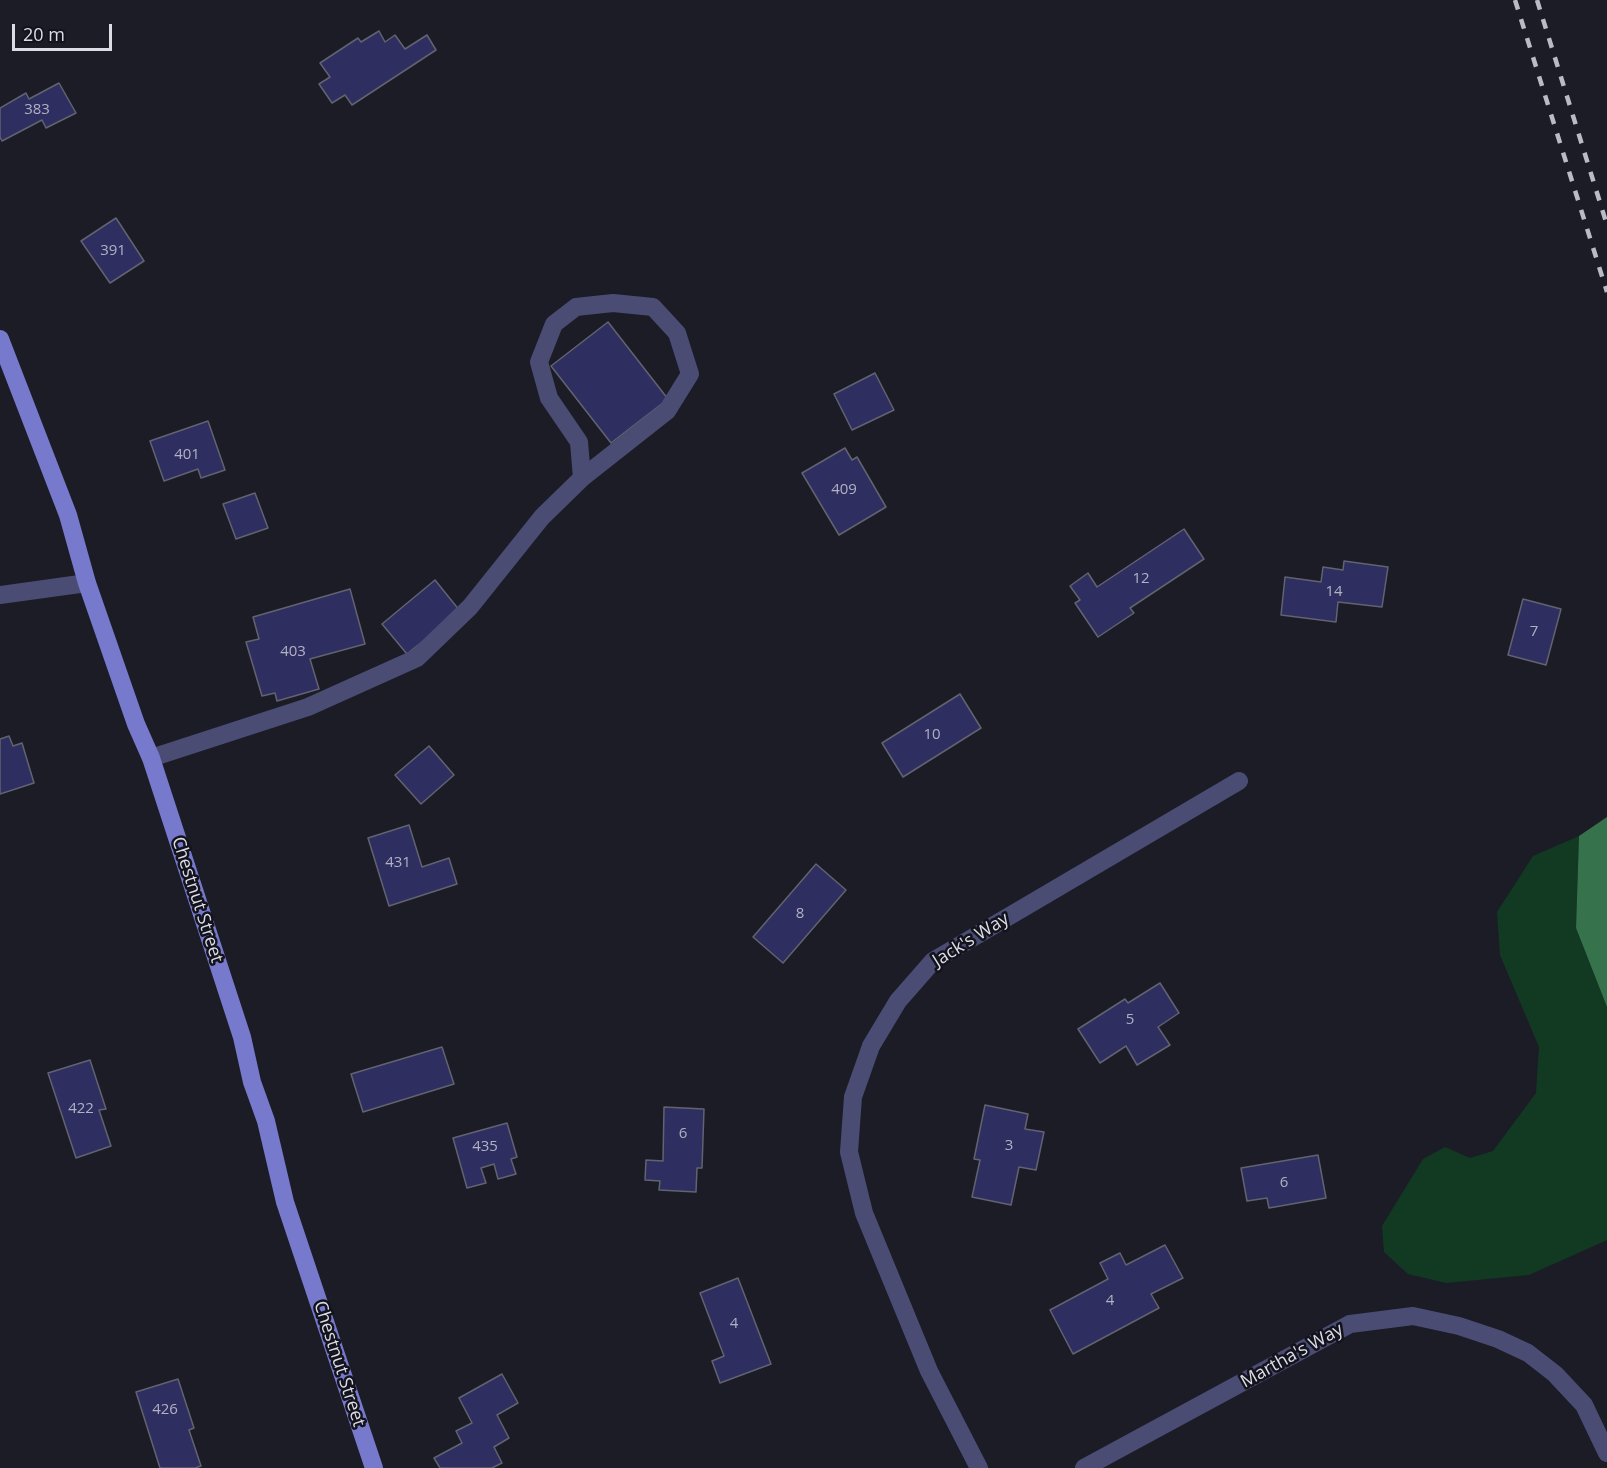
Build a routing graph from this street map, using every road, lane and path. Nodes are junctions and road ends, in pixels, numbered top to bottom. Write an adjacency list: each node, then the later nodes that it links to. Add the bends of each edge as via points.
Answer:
1 (0, 339): 3 (main road, Chestnut Street, via 69,515)
2 (582, 478): 2 (street, via 667,411 690,374 677,333 653,307 613,303 576,307 554,324 539,362 549,398 579,442); 5 (street, via 542,517 470,607 417,658 308,707)
3 (87, 583): 4 (street); 5 (main road, Chestnut Street, via 135,724)
4 (0, 595)
5 (151, 758): 8 (main road, Chestnut Street, via 242,1036 285,1202)
6 (1239, 781): 9 (street, Jack's Way, via 933,961 898,1001 871,1046 853,1096 849,1152 864,1213 930,1371)
7 (1607, 1453): 10 (street, Martha's Way, via 1584,1405 1528,1353 1468,1329 1413,1316 1350,1324)
8 (374, 1468)
9 (979, 1468)
10 (1084, 1468)

